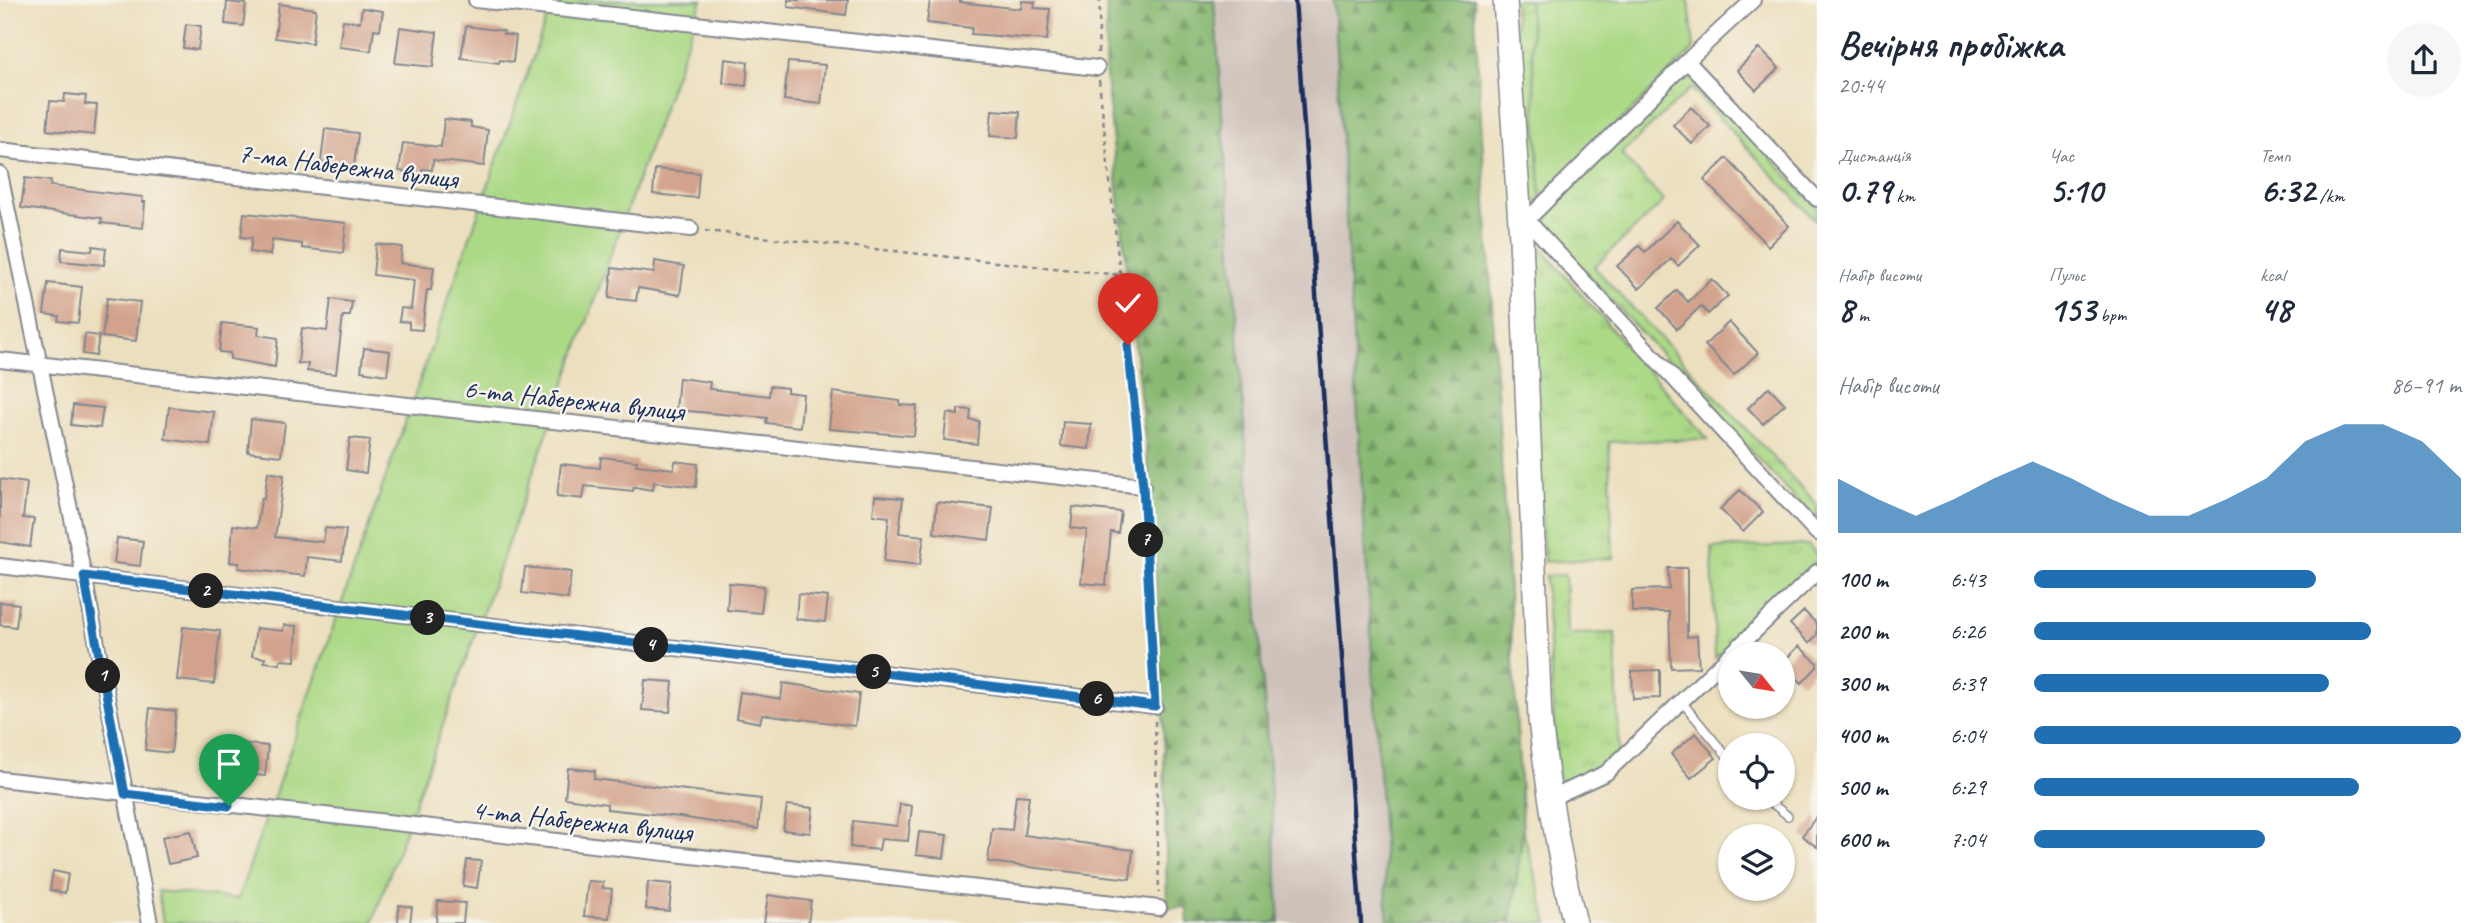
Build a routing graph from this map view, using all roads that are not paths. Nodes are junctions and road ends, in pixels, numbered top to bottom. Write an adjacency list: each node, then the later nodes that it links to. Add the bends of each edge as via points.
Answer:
1 (476, 0): 5 (street)
2 (1505, 0): 10 (main road)
3 (1754, 0): 4 (street)
4 (1688, 61): 8 (street); 10 (street)
5 (1097, 68)
6 (0, 150): 9 (street, 7-ма Набережна вулиця)
7 (0, 174): 12 (street)
8 (1817, 200)
9 (691, 229)
10 (1524, 229): 14 (street); 23 (main road, via 1540,720)
11 (0, 360): 12 (street, 6-та Набережна вулиця)
12 (40, 365): 13 (street, 6-та Набережна вулиця); 17 (street)
13 (1143, 486)
14 (1817, 533)
15 (0, 566): 17 (street)
16 (1817, 572): 18 (street)
17 (84, 576): 19 (street); 22 (street)
18 (1681, 701): 20 (lane); 23 (street, via 1606,773)
19 (1155, 706)
20 (1718, 745)
21 (0, 779): 22 (street, 4-та Набережна вулиця)
22 (125, 794): 26 (street, 4-та Набережна вулиця); 27 (street)
23 (1549, 799): 28 (main road)
24 (1780, 810): 25 (lane)
25 (1788, 816)
26 (1159, 908)
27 (150, 923)
28 (1575, 923)

